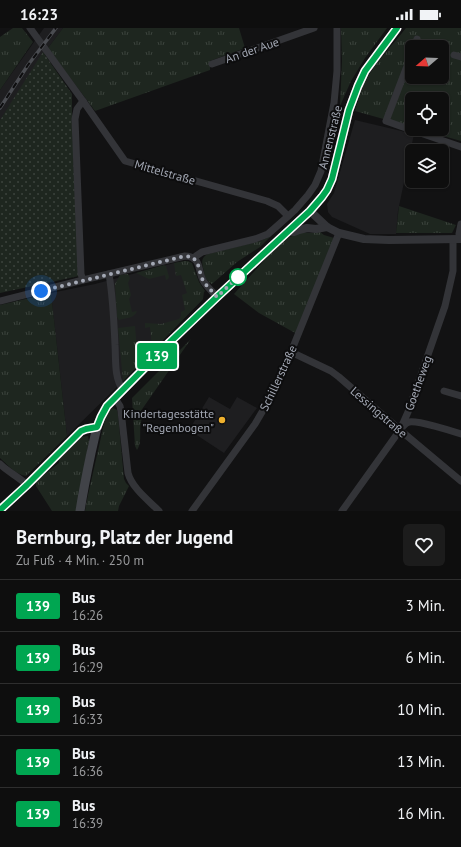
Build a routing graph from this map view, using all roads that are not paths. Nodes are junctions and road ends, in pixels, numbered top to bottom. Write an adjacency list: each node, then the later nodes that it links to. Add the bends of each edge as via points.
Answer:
1 (30, 28): 7 (street, Mittelstraße)
2 (314, 28): 5 (street, An der Aue)
3 (337, 28): 10 (street, via 335,97 322,171 308,195)
4 (397, 28): 9 (main road, Annenstraße, via 365,71 349,110 332,179 327,190)
5 (212, 64)
6 (405, 71): 8 (street, via 386,121)
7 (83, 101): 10 (street, Mittelstraße, via 125,161 267,201 278,206); 18 (street, via 77,109 75,119)
8 (461, 147)
9 (310, 211): 12 (street); 13 (main road, Annenstraße)
10 (288, 216): 16 (street, via 268,234 255,240 202,252)
11 (461, 224): 15 (street, Goetheweg)
12 (327, 227): 13 (street); 14 (street)
13 (288, 231): 19 (main road, Annenstraße)
14 (339, 232): 15 (street, via 379,240); 21 (street, Schillerstraße)
15 (458, 239): 27 (street, Goetheweg, via 445,306)
16 (194, 259): 17 (street, via 185,256); 19 (street, via 204,282)
17 (109, 274): 18 (street); 22 (street, via 117,375)
18 (83, 280): 20 (street)
19 (217, 297): 22 (main road, Annenstraße)
20 (0, 301)
21 (291, 352): 27 (street, Lessingstraße, via 335,373); 35 (street, Schillerstraße, via 262,413)
22 (123, 390): 25 (main road, Annenstraße)
23 (444, 391): 24 (street)
24 (461, 396)
25 (115, 398): 26 (main road, Annenstraße, via 103,412); 34 (street, via 121,411 129,478)
26 (97, 427): 31 (street, via 81,431); 33 (main road, Annenstraße)
27 (400, 430): 28 (street, via 405,424 413,422); 30 (street, Lessingstraße); 36 (street, Goetheweg)
28 (461, 434)
29 (0, 464): 31 (street)
30 (461, 481)
31 (27, 485): 32 (street)
32 (0, 510)
33 (80, 511)
34 (159, 511)
35 (192, 511)
36 (342, 511)

